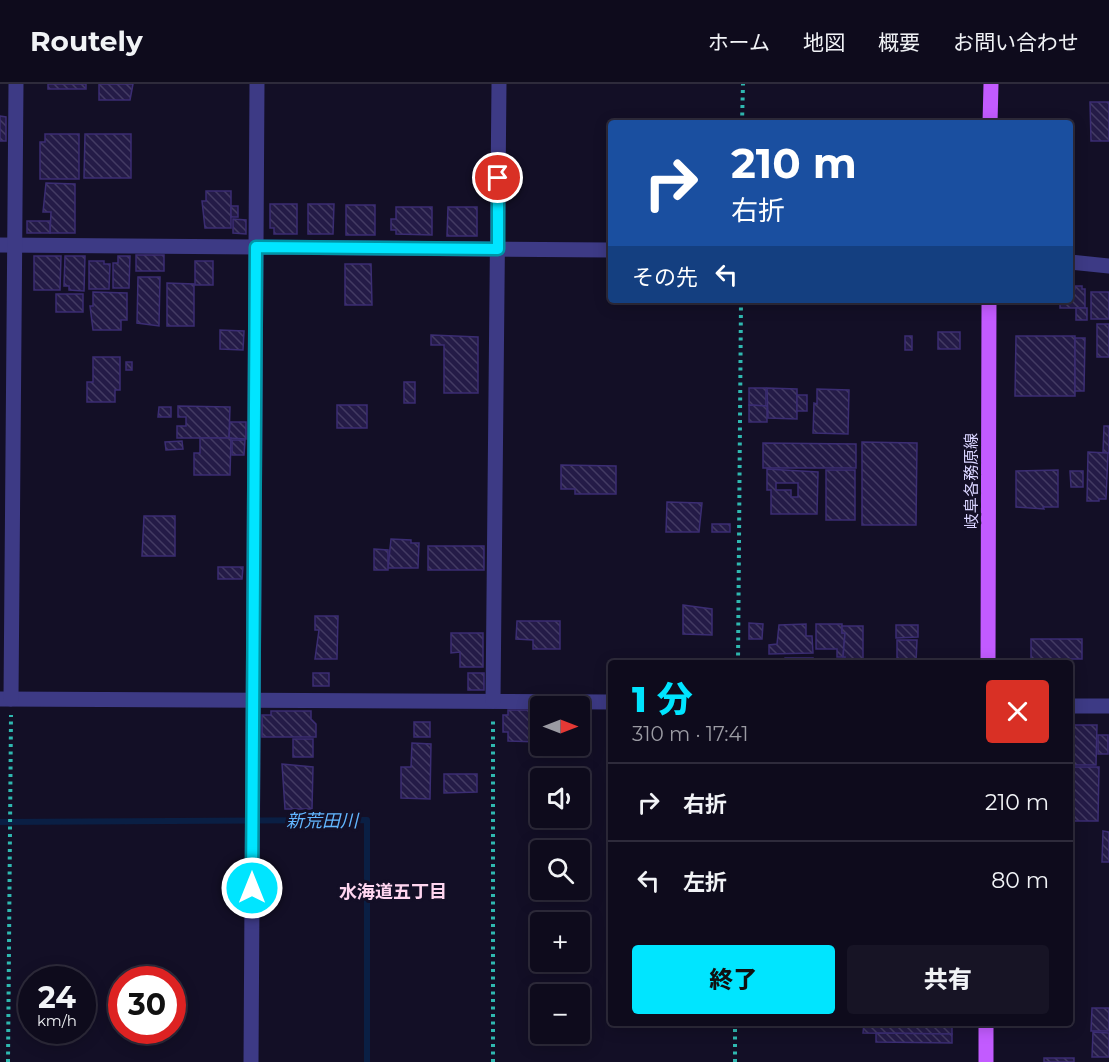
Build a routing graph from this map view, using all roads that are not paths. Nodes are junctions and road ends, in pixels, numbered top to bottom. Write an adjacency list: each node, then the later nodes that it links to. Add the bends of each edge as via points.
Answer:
1 (16, 84): 6 (street)
2 (257, 84): 7 (street)
3 (499, 84): 8 (street)
4 (991, 84): 5 (main road)
5 (990, 120)
6 (7, 245): 7 (street); 14 (street)
7 (256, 247): 8 (street); 15 (street)
8 (498, 249): 9 (street); 16 (street)
9 (608, 250)
10 (1073, 262): 11 (street)
11 (1109, 266)
12 (989, 303): 13 (main road, 岐阜各務原線)
13 (988, 660)
14 (6, 699): 15 (street)
15 (252, 700): 16 (street); 21 (street)
16 (493, 701): 17 (street)
17 (608, 702)
18 (1073, 706): 19 (street)
19 (1109, 706)
20 (986, 1026): 22 (main road)
21 (250, 1062)
22 (986, 1062)

